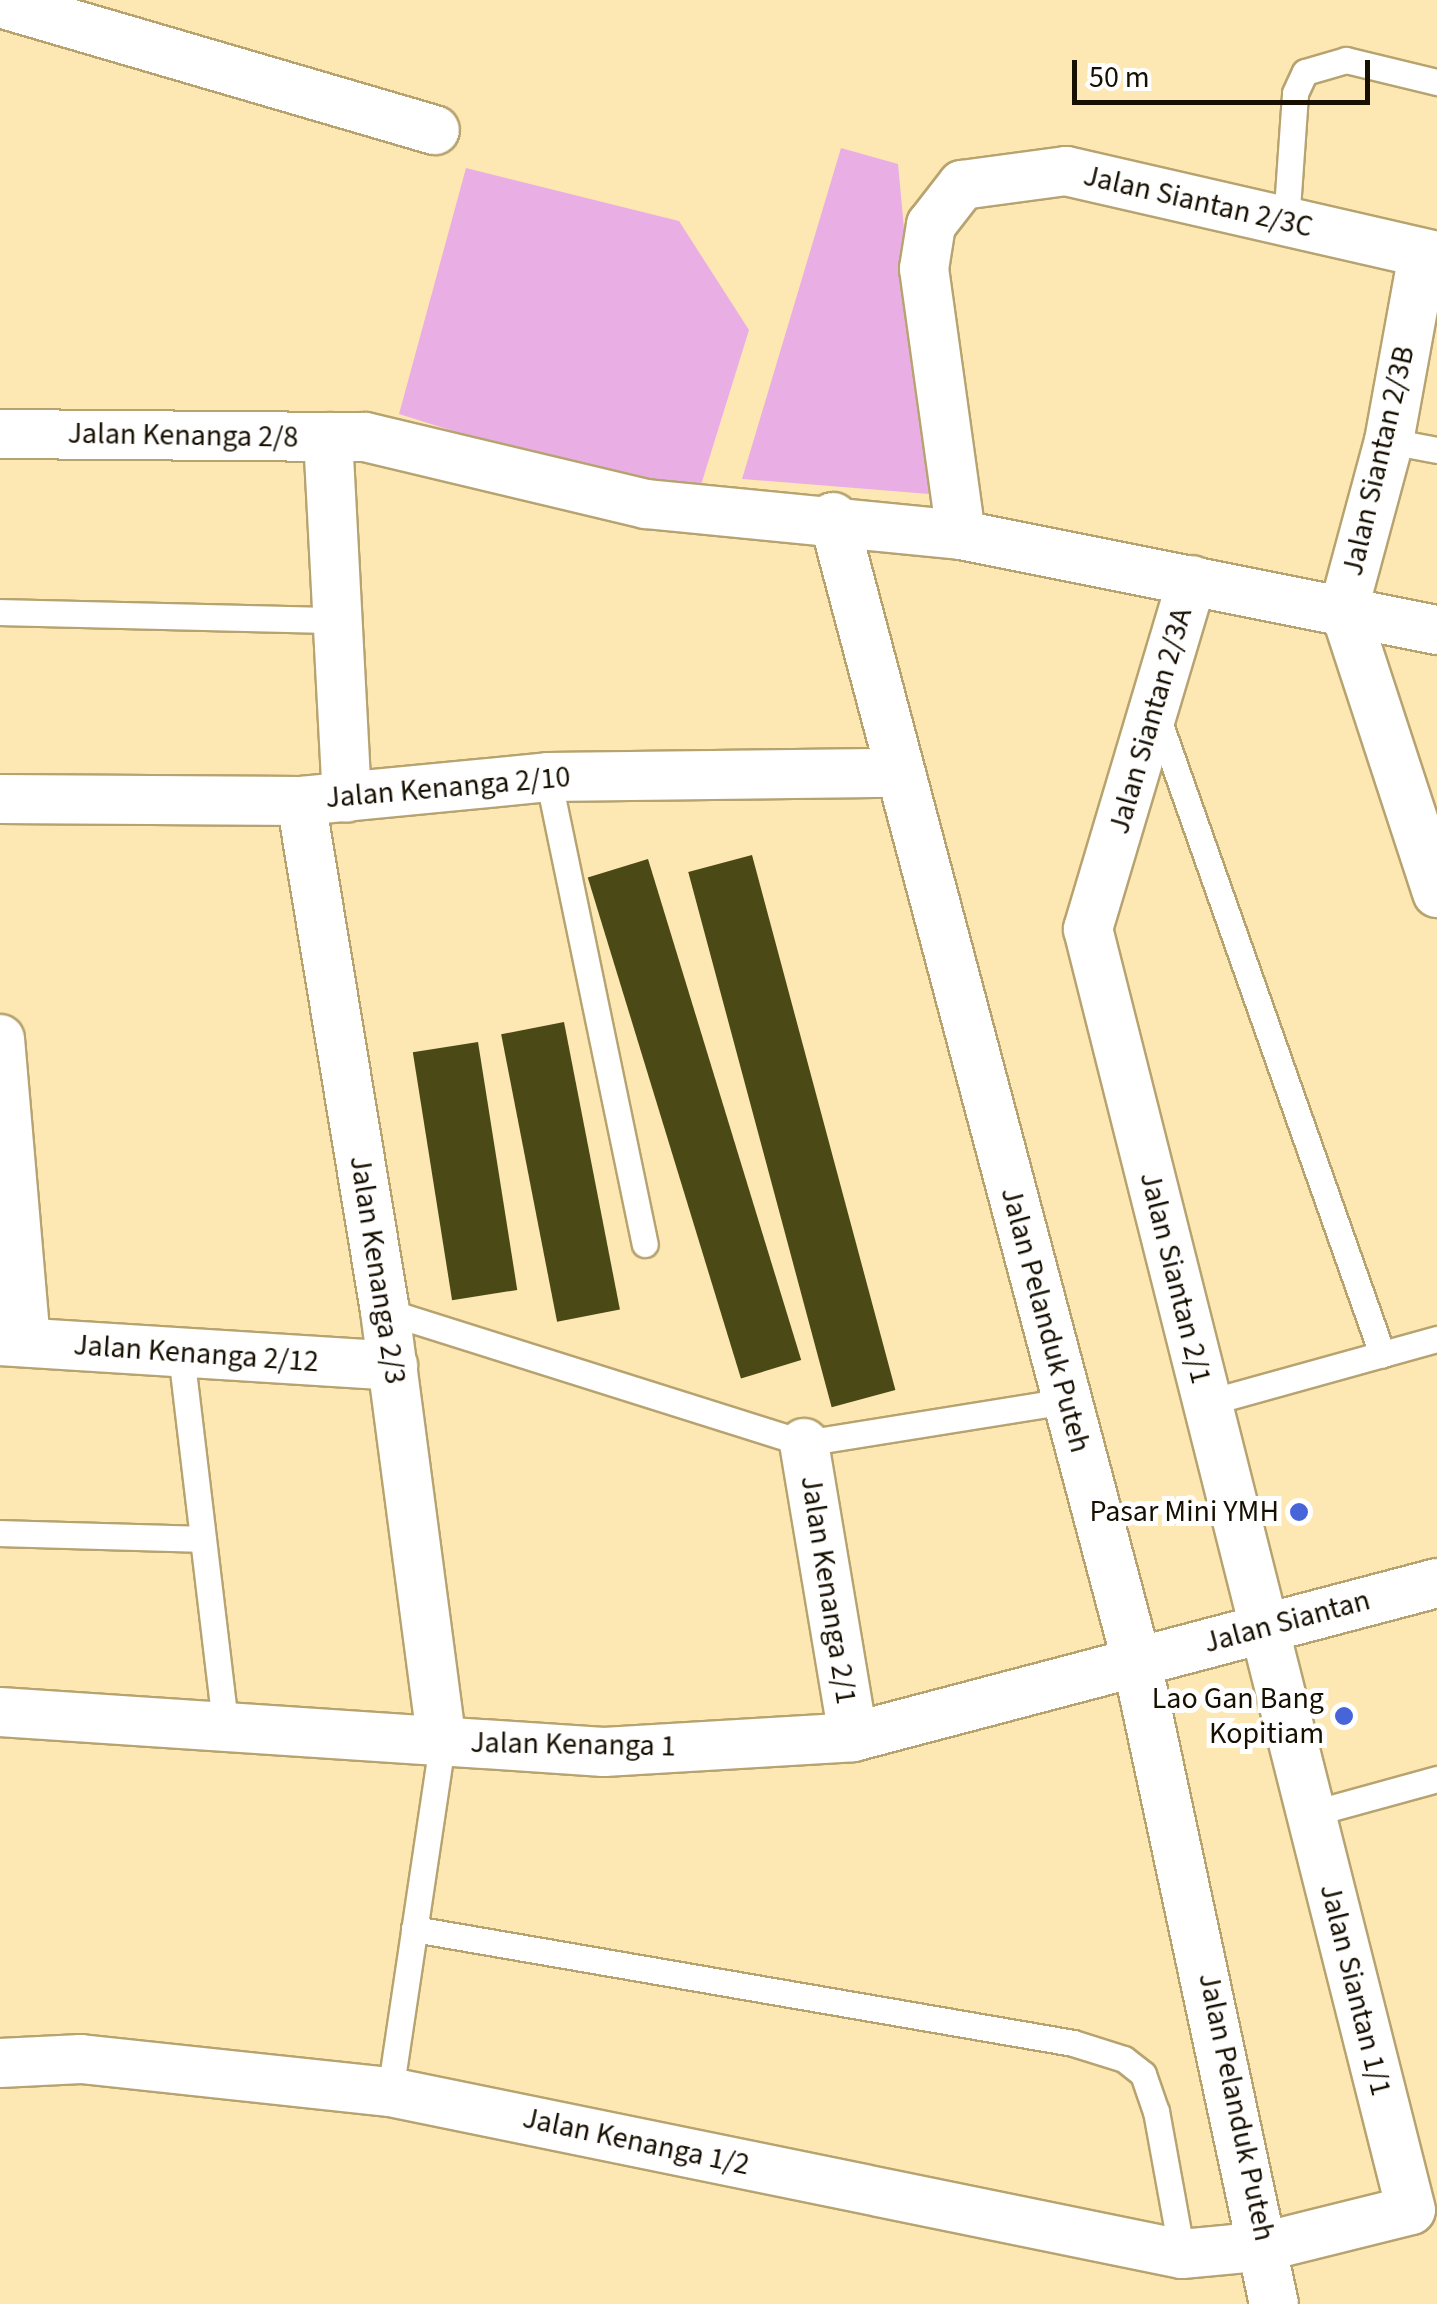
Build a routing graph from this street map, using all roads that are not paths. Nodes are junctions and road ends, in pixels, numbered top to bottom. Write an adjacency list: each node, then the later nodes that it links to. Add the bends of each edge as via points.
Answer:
1 (0, 3): 3 (street)
2 (1437, 82): 4 (lane, via 1346,60 1305,72 1295,93)
3 (436, 130)
4 (1286, 223): 5 (street, Jalan Siantan 2/3C); 11 (street, Jalan Siantan 2/3C, via 1066,171 962,185 943,203 924,269)
5 (1430, 255): 8 (street, Jalan Siantan 2/3B)
6 (0, 434): 7 (street, Jalan Kenanga 2/8)
7 (347, 437): 10 (street, Jalan Kenanga 2/8, via 646,504); 15 (street, Jalan Kenanga 2/3)
8 (1389, 441): 9 (lane); 13 (street, Jalan Siantan 2/3B)
9 (1437, 450)
10 (833, 517): 11 (street, Jalan Kenanga 2/8); 18 (street, Jalan Pelanduk Puteh)
11 (961, 536): 12 (street, Jalan Kenanga 2/8)
12 (1192, 580): 13 (street, Jalan Siantan 2/3A); 17 (street, Jalan Siantan 2/3A)
13 (1344, 608): 16 (street, Jalan Siantan 2/3A); 22 (street)
14 (0, 612): 15 (lane)
15 (337, 620): 21 (street, Jalan Kenanga 2/3)
16 (1437, 630)
17 (1156, 711): 24 (street, Jalan Siantan 2/3A); 31 (lane)
18 (896, 772): 19 (street, Jalan Kenanga 2/10); 33 (street, Jalan Pelanduk Puteh)
19 (548, 777): 21 (street, Jalan Kenanga 2/10); 26 (lane)
20 (0, 799): 21 (street, Jalan Kenanga 2/10)
21 (324, 799): 27 (street, Jalan Kenanga 2/3)
22 (1427, 838): 23 (street)
23 (1437, 893)
24 (1088, 929): 34 (street, Jalan Siantan 2/1)
25 (0, 1039): 29 (street)
26 (645, 1244)
27 (385, 1310): 32 (street, Jalan Kenanga 2/3); 35 (lane)
28 (1437, 1340): 31 (lane)
29 (13, 1341): 30 (street, Jalan Kenanga 2/12)
30 (181, 1354): 32 (street, Jalan Kenanga 2/12); 37 (lane)
31 (1382, 1354): 34 (lane)
32 (393, 1366): 44 (street, Jalan Kenanga 2/3)
33 (1067, 1401): 35 (lane); 40 (street, Jalan Pelanduk Puteh)
34 (1206, 1403): 39 (street, Jalan Siantan 2/1)
35 (804, 1443): 43 (street, Jalan Kenanga 2/1)
36 (0, 1532): 37 (lane)
37 (202, 1539): 42 (lane)
38 (1437, 1583): 39 (street, Jalan Siantan)
39 (1260, 1628): 40 (street, Jalan Siantan); 46 (street, Jalan Siantan 1/1)
40 (1137, 1663): 43 (street, Jalan Kenanga 1); 51 (street, Jalan Pelanduk Puteh)
41 (0, 1712): 42 (street, Jalan Kenanga 1)
42 (224, 1721): 44 (street, Jalan Kenanga 1)
43 (853, 1738): 44 (street, Jalan Kenanga 1, via 604,1752)
44 (442, 1742): 47 (lane)
45 (1437, 1779): 46 (lane)
46 (1310, 1814): 50 (street, Jalan Siantan 1/1)
47 (414, 1929): 49 (lane); 52 (lane, via 1073,2043 1124,2059 1143,2074 1156,2111)
48 (0, 2063): 49 (street, Jalan Kenanga 1/2, via 81,2059)
49 (390, 2092): 52 (street, Jalan Kenanga 1/2)
50 (1424, 2206): 51 (street, Jalan Siantan 1/1)
51 (1268, 2246): 52 (street, Jalan Kenanga 1/2); 53 (street, Jalan Pelanduk Puteh)
52 (1182, 2254)
53 (1274, 2304)

